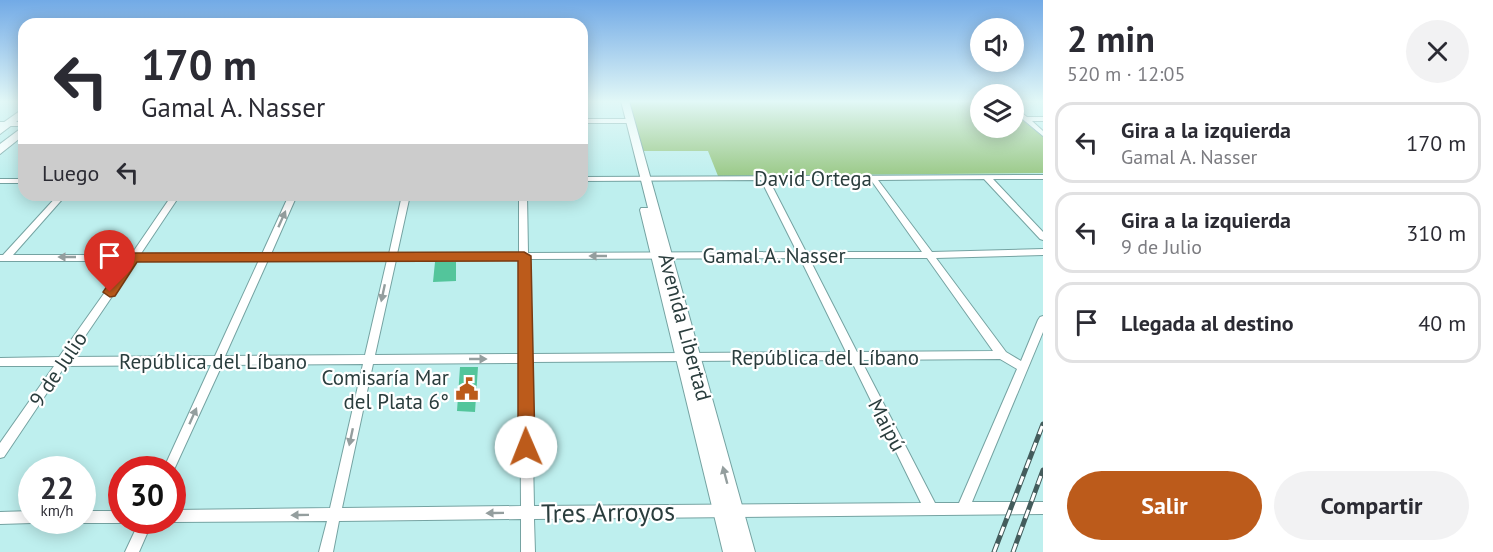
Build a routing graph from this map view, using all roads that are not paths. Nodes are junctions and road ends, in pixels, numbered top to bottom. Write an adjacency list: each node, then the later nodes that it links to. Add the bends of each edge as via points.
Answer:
1 (12, 127): 4 (highway)
2 (13, 127): 5 (highway)
3 (627, 127): 11 (main road, Avenida Libertad)
4 (0, 141)
5 (0, 150)
6 (1043, 177): 9 (street, David Ortega)
7 (764, 178): 8 (street, David Ortega); 11 (street, David Ortega); 21 (street, Maipú)
8 (873, 178): 9 (street, David Ortega); 22 (street)
9 (987, 178): 19 (street)
10 (588, 179): 11 (street, David Ortega)
11 (641, 179): 24 (main road, Avenida Libertad)
12 (18, 181): 13 (street)
13 (0, 182)
14 (56, 201): 28 (street)
15 (172, 201): 25 (street, 9 de Julio)
16 (290, 201): 26 (street, one-way to 16)
17 (405, 201): 27 (street)
18 (523, 201): 23 (street)
19 (1043, 237)
20 (1043, 252): 22 (street, Gamal A. Nasser)
21 (802, 254): 22 (street, Gamal A. Nasser); 24 (street, Gamal A. Nasser); 32 (street, Maipú)
22 (930, 255): 30 (street)
23 (524, 256): 24 (street, Gamal A. Nasser, one-way to 23); 27 (street, Gamal A. Nasser); 33 (street)
24 (661, 256): 31 (main road, Avenida Libertad)
25 (134, 257): 26 (street, Gamal A. Nasser); 28 (street, Gamal A. Nasser, one-way to 28); 37 (street, 9 de Julio)
26 (265, 257): 27 (street, Gamal A. Nasser); 35 (street)
27 (391, 257): 34 (street, one-way to 34)
28 (2, 260)
29 (1043, 320): 38 (street)
30 (1002, 355): 32 (street, República del Líbano); 38 (street)
31 (688, 357): 32 (street, República del Líbano); 33 (street, República del Líbano); 44 (main road, Avenida Libertad)
32 (852, 357): 42 (street, Maipú)
33 (525, 358): 34 (street, República del Líbano, one-way to 33); 45 (street)
34 (368, 360): 35 (street, República del Líbano); 46 (street, one-way to 46)
35 (218, 361): 37 (street, República del Líbano); 40 (street, one-way to 35)
36 (0, 362): 37 (street, República del Líbano)
37 (62, 362): 39 (street, 9 de Julio)
38 (1023, 367): 43 (street)
39 (0, 453)
40 (175, 456)
41 (1043, 508): 43 (street, Tres Arroyos)
42 (931, 509): 43 (street, Tres Arroyos); 44 (street, Tres Arroyos)
43 (963, 509)
44 (728, 511): 45 (street, Tres Arroyos); 54 (main road, Avenida Libertad); 55 (main road, Avenida Libertad)
45 (527, 513): 46 (street, Tres Arroyos, one-way to 46); 53 (street)
46 (334, 514): 47 (street, Tres Arroyos, one-way to 47); 52 (street)
47 (186, 516)
48 (0, 518): 49 (street)
49 (18, 518)
50 (140, 534): 51 (street)
51 (132, 552)
52 (326, 552)
53 (528, 552)
54 (732, 552)
55 (746, 552)

